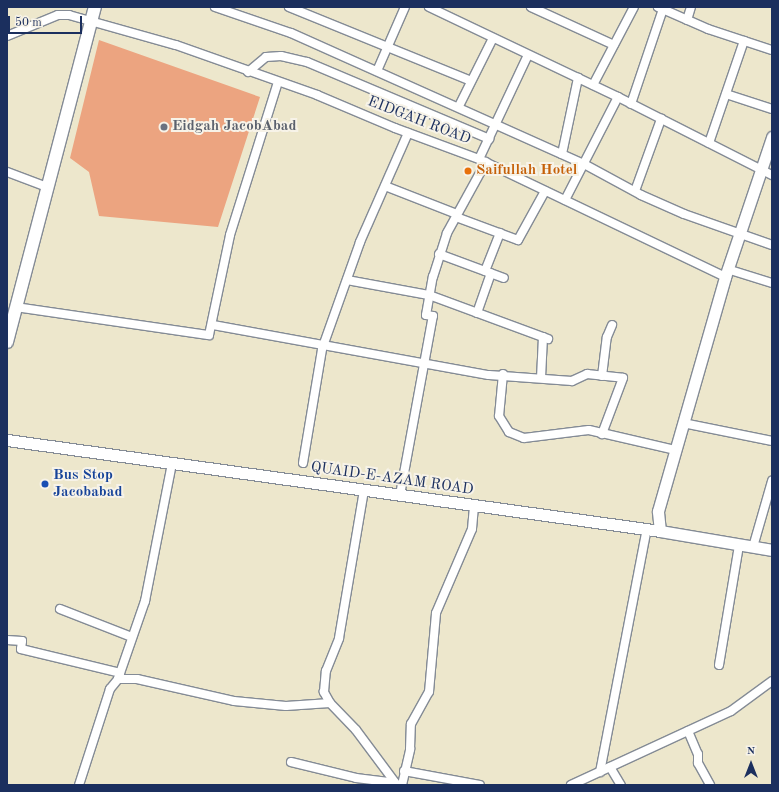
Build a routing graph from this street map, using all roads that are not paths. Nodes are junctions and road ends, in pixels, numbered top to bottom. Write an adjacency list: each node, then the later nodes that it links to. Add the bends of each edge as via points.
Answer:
1 (95, 7): 10 (main road)
2 (215, 7): 19 (street, via 291,33)
3 (289, 7): 16 (street)
4 (405, 7): 16 (street)
5 (429, 7): 13 (street)
6 (531, 7): 15 (street)
7 (634, 7): 15 (street)
8 (691, 7): 11 (street)
9 (660, 8): 11 (street); 27 (street)
10 (91, 20): 12 (street, EIDGAH ROAD, via 58,15); 20 (street, EIDGAH ROAD, via 176,45); 42 (main road)
11 (688, 20): 14 (street)
12 (7, 36)
13 (493, 38): 18 (street); 22 (street)
14 (744, 41): 17 (street); 25 (street)
15 (614, 45): 24 (street)
16 (387, 47): 19 (street); 22 (street)
17 (772, 50)
18 (528, 55): 21 (street); 31 (street)
19 (377, 70): 28 (street)
20 (248, 72): 23 (street, EIDGAH ROAD); 34 (street, via 266,57 280,56 306,62)
21 (578, 78): 24 (street); 36 (street)
22 (471, 81): 28 (street)
23 (278, 82): 32 (street, EIDGAH ROAD, via 317,95); 60 (street, via 230,234)
24 (593, 85): 26 (street)
25 (726, 94): 29 (street); 35 (street)
26 (618, 97): 27 (street); 38 (street)
27 (631, 104): 30 (street)
28 (459, 106): 31 (street)
29 (772, 109)
30 (661, 119): 35 (street); 45 (street)
31 (497, 124): 34 (street); 36 (street)
32 (408, 133): 37 (street, EIDGAH ROAD); 43 (street)
33 (772, 137): 39 (street)
34 (489, 139): 37 (street)
35 (708, 143): 39 (street)
36 (562, 154): 38 (street)
37 (482, 160): 44 (street, EIDGAH ROAD); 47 (street)
38 (584, 164): 45 (street); 46 (street)
39 (759, 169): 41 (street); 49 (street)
40 (7, 172): 42 (street)
41 (772, 175)
42 (47, 186): 58 (main road)
43 (385, 186): 47 (street); 55 (street)
44 (546, 191): 46 (street, EIDGAH ROAD); 48 (street, via 518,240)
45 (635, 192): 49 (street, via 684,214)
46 (566, 200): 53 (street, EIDGAH ROAD)
47 (457, 215): 48 (street); 51 (street)
48 (500, 233): 52 (street)
49 (740, 234): 50 (street); 53 (street)
50 (772, 245)
51 (439, 254): 52 (street); 57 (street)
52 (488, 272): 54 (street); 59 (street)
53 (726, 273): 56 (street, EIDGAH ROAD); 68 (street)
54 (504, 278)
55 (346, 280): 57 (street); 63 (street)
56 (772, 283)
57 (429, 295): 59 (street); 64 (street, via 426,315 433,316)
58 (16, 307): 60 (street, via 209,335); 62 (main road)
59 (477, 313): 67 (street, via 546,338)
60 (213, 325): 63 (street)
61 (612, 325): 66 (street, via 607,337)
62 (7, 342)
63 (323, 345): 64 (street); 73 (street)
64 (424, 365): 65 (street, via 489,376); 77 (street)
65 (503, 374): 67 (street); 69 (street, via 499,416 509,432 524,438 589,430)
66 (602, 376): 67 (street, via 587,374 572,381); 69 (street, via 623,378)
67 (541, 378)
68 (683, 423): 71 (street); 72 (street)
69 (602, 434): 72 (street)
70 (7, 440): 74 (street, QUAID-E-AZAM ROAD)
71 (772, 441)
72 (675, 450): 80 (street, via 658,511)
73 (303, 463)
74 (172, 464): 76 (street, QUAID-E-AZAM ROAD); 85 (street, via 144,601)
75 (772, 481): 82 (street)
76 (364, 490): 77 (street, QUAID-E-AZAM ROAD); 90 (street, via 339,638 326,671 324,692)
77 (400, 495): 78 (street, QUAID-E-AZAM ROAD)
78 (474, 506): 79 (street, QUAID-E-AZAM ROAD); 94 (street, via 472,529 436,613 429,692 411,724 410,749)
79 (647, 529): 80 (street, QUAID-E-AZAM ROAD); 95 (street)
80 (660, 531): 81 (street, QUAID-E-AZAM ROAD)
81 (739, 545): 82 (street, QUAID-E-AZAM ROAD); 87 (street)
82 (753, 547): 83 (street, QUAID-E-AZAM ROAD)
83 (772, 550)
84 (60, 609): 85 (street)
85 (132, 637): 88 (street)
86 (7, 640): 88 (street, via 22,641 21,649)
87 (719, 665)
88 (119, 676): 90 (street, via 234,701 286,706); 97 (street, via 110,689)
89 (772, 681): 91 (street, via 731,711)
90 (330, 702): 96 (street, via 356,730)
91 (688, 731): 93 (street); 101 (street, via 698,754 698,763)
92 (291, 762): 96 (street, via 356,778)
93 (610, 767): 95 (street); 100 (street)
94 (404, 771): 96 (street); 98 (street)
95 (600, 772): 99 (street)
96 (398, 784)
97 (79, 785)
98 (474, 785)
99 (571, 785)
100 (621, 785)
101 (710, 785)

